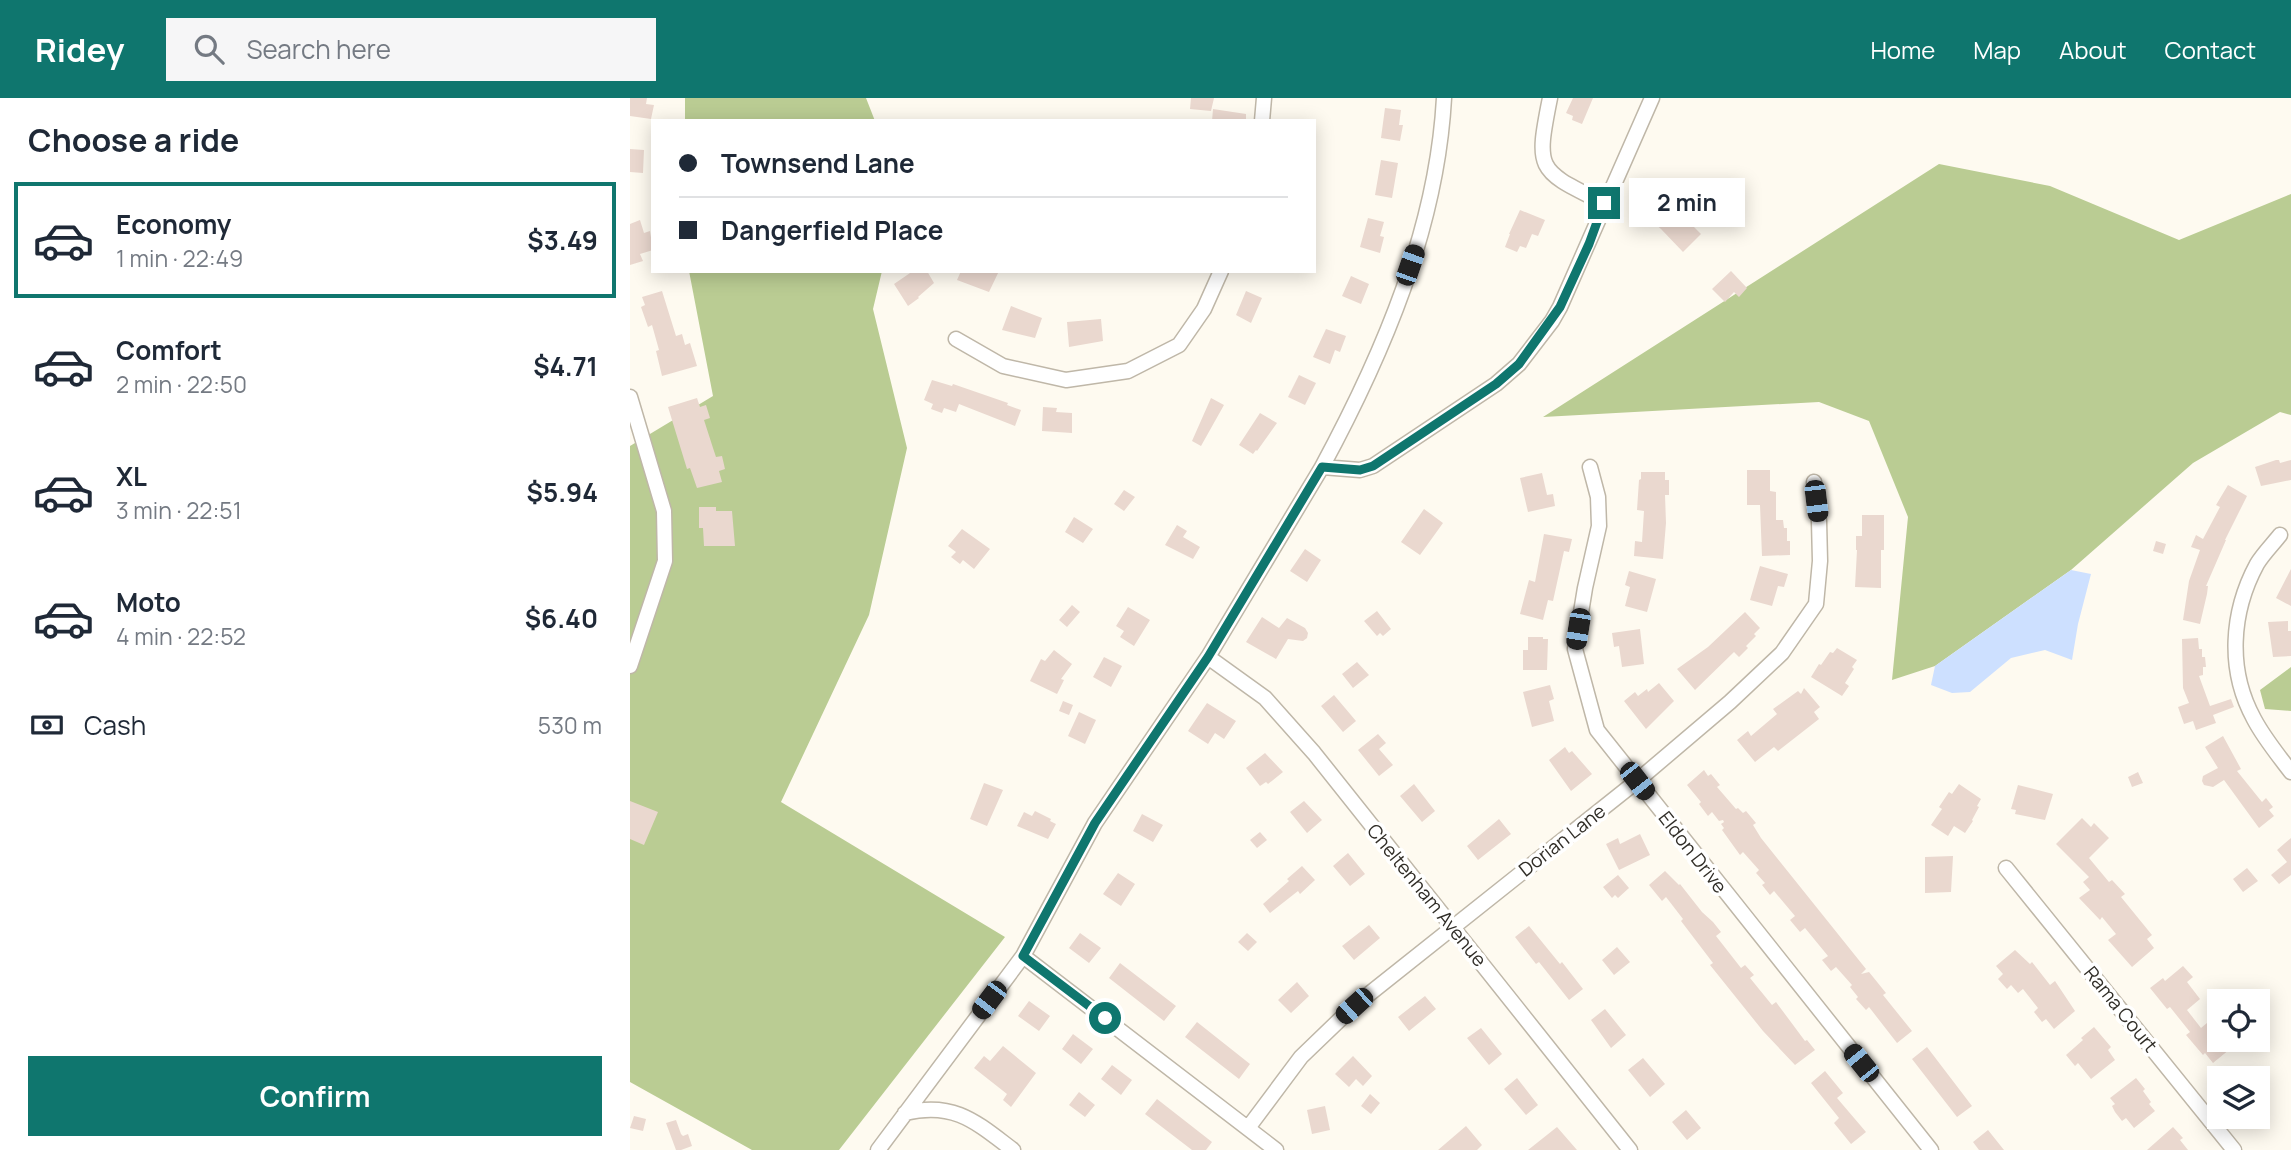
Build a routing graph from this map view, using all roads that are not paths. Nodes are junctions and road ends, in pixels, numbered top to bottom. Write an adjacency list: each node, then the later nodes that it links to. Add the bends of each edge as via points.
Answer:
1 (1264, 98): 5 (street)
2 (1444, 98): 10 (street, via 1439,156 1421,233 1388,331)
3 (1550, 98): 6 (street, via 1541,140 1545,166 1563,183)
4 (1652, 98): 6 (street)
5 (1262, 119)
6 (1604, 203): 10 (street, via 1560,307 1519,364 1373,466 1360,470)
7 (1220, 273): 8 (street, via 1204,309 1179,345 1128,371 1066,380 1003,366)
8 (956, 339)
9 (630, 397): 15 (street, via 664,510 665,561)
10 (1322, 467): 14 (street)
11 (1590, 467): 17 (street, Eldon Drive, via 1599,526 1575,649 1597,730)
12 (1814, 482): 17 (street, Dorian Lane, via 1820,561 1816,604 1782,653)
13 (2280, 535): 16 (street, via 2245,588 2235,630 2236,659 2253,718)
14 (1208, 657): 19 (street, Cheltenham Avenue, via 1273,707); 20 (street, via 1095,823)
15 (630, 666)
16 (2291, 772)
17 (1637, 781): 19 (street, Dorian Lane); 27 (street, Eldon Drive)
18 (2006, 868): 28 (street, Rama Court)
19 (1452, 926): 22 (street, Dorian Lane, via 1321,1037); 26 (street, Cheltenham Avenue)
20 (1023, 956): 21 (street); 22 (street)
21 (905, 1113): 23 (street); 24 (street, via 940,1108 953,1112)
22 (1248, 1128): 25 (street)
23 (878, 1150)
24 (1013, 1150)
25 (1276, 1150)
26 (1630, 1150)
27 (1931, 1150)
28 (2234, 1150)

